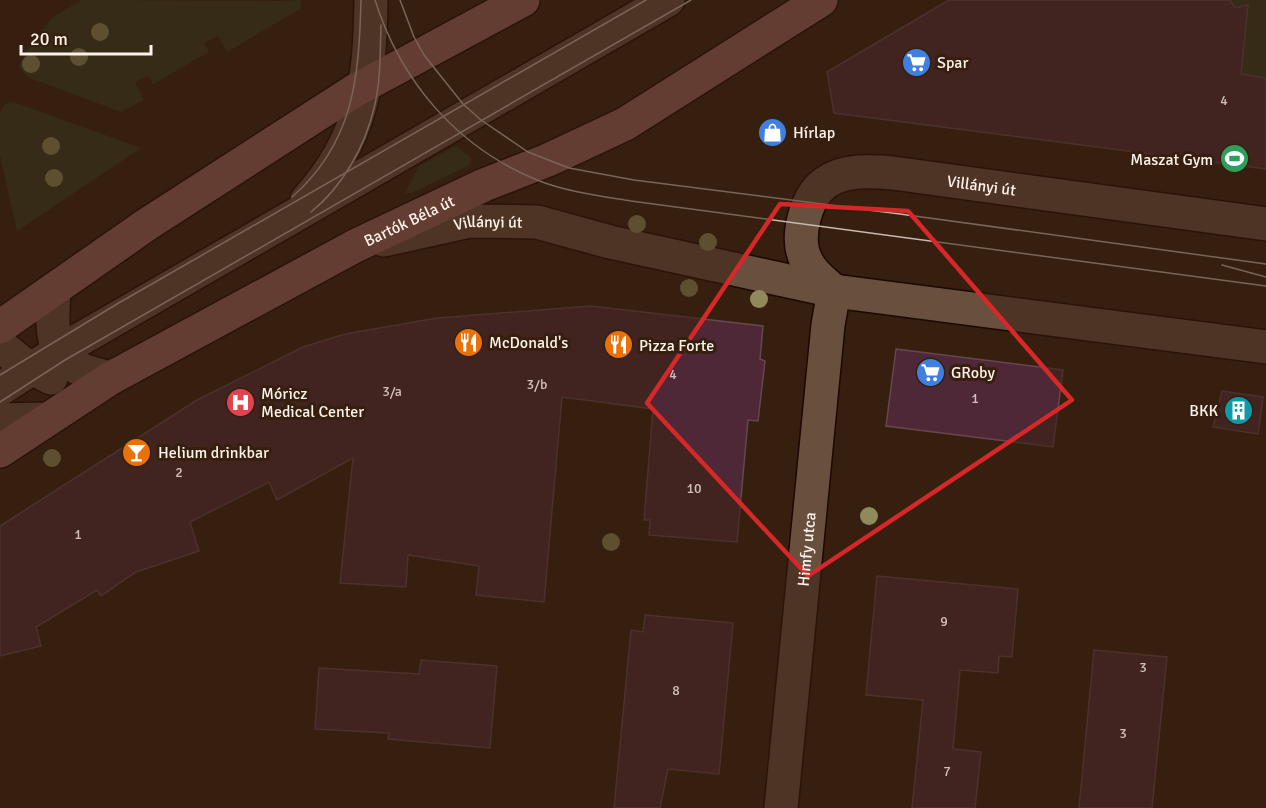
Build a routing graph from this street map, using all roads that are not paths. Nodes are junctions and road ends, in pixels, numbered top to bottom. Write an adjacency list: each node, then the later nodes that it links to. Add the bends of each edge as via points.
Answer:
1 (371, 0): 5 (street)
2 (524, 0): 5 (main road)
3 (668, 0): 6 (street)
4 (821, 0): 8 (main road, Bartók Béla út, via 625,124)
5 (365, 85): 6 (street, via 351,137 332,170); 9 (main road, via 146,225)
6 (283, 221): 14 (street)
7 (1266, 224): 10 (street, Villányi út, via 893,173 860,172 825,183 809,203 802,224 805,260)
8 (355, 246): 10 (street, Villányi út, via 470,221 537,222); 15 (main road, Bartók Béla út)
9 (54, 289): 11 (main road); 14 (street, via 54,341)
10 (834, 291): 13 (street, Villányi út); 20 (street, Himfy utca)
11 (0, 327)
12 (0, 345): 14 (street)
13 (1266, 347)
14 (45, 360): 15 (street, via 62,384); 16 (street)
15 (102, 384): 17 (main road, Bartók Béla út)
16 (0, 389)
17 (48, 418): 18 (street); 19 (main road, Bartók Béla út)
18 (0, 420)
19 (0, 451)
20 (781, 808)

